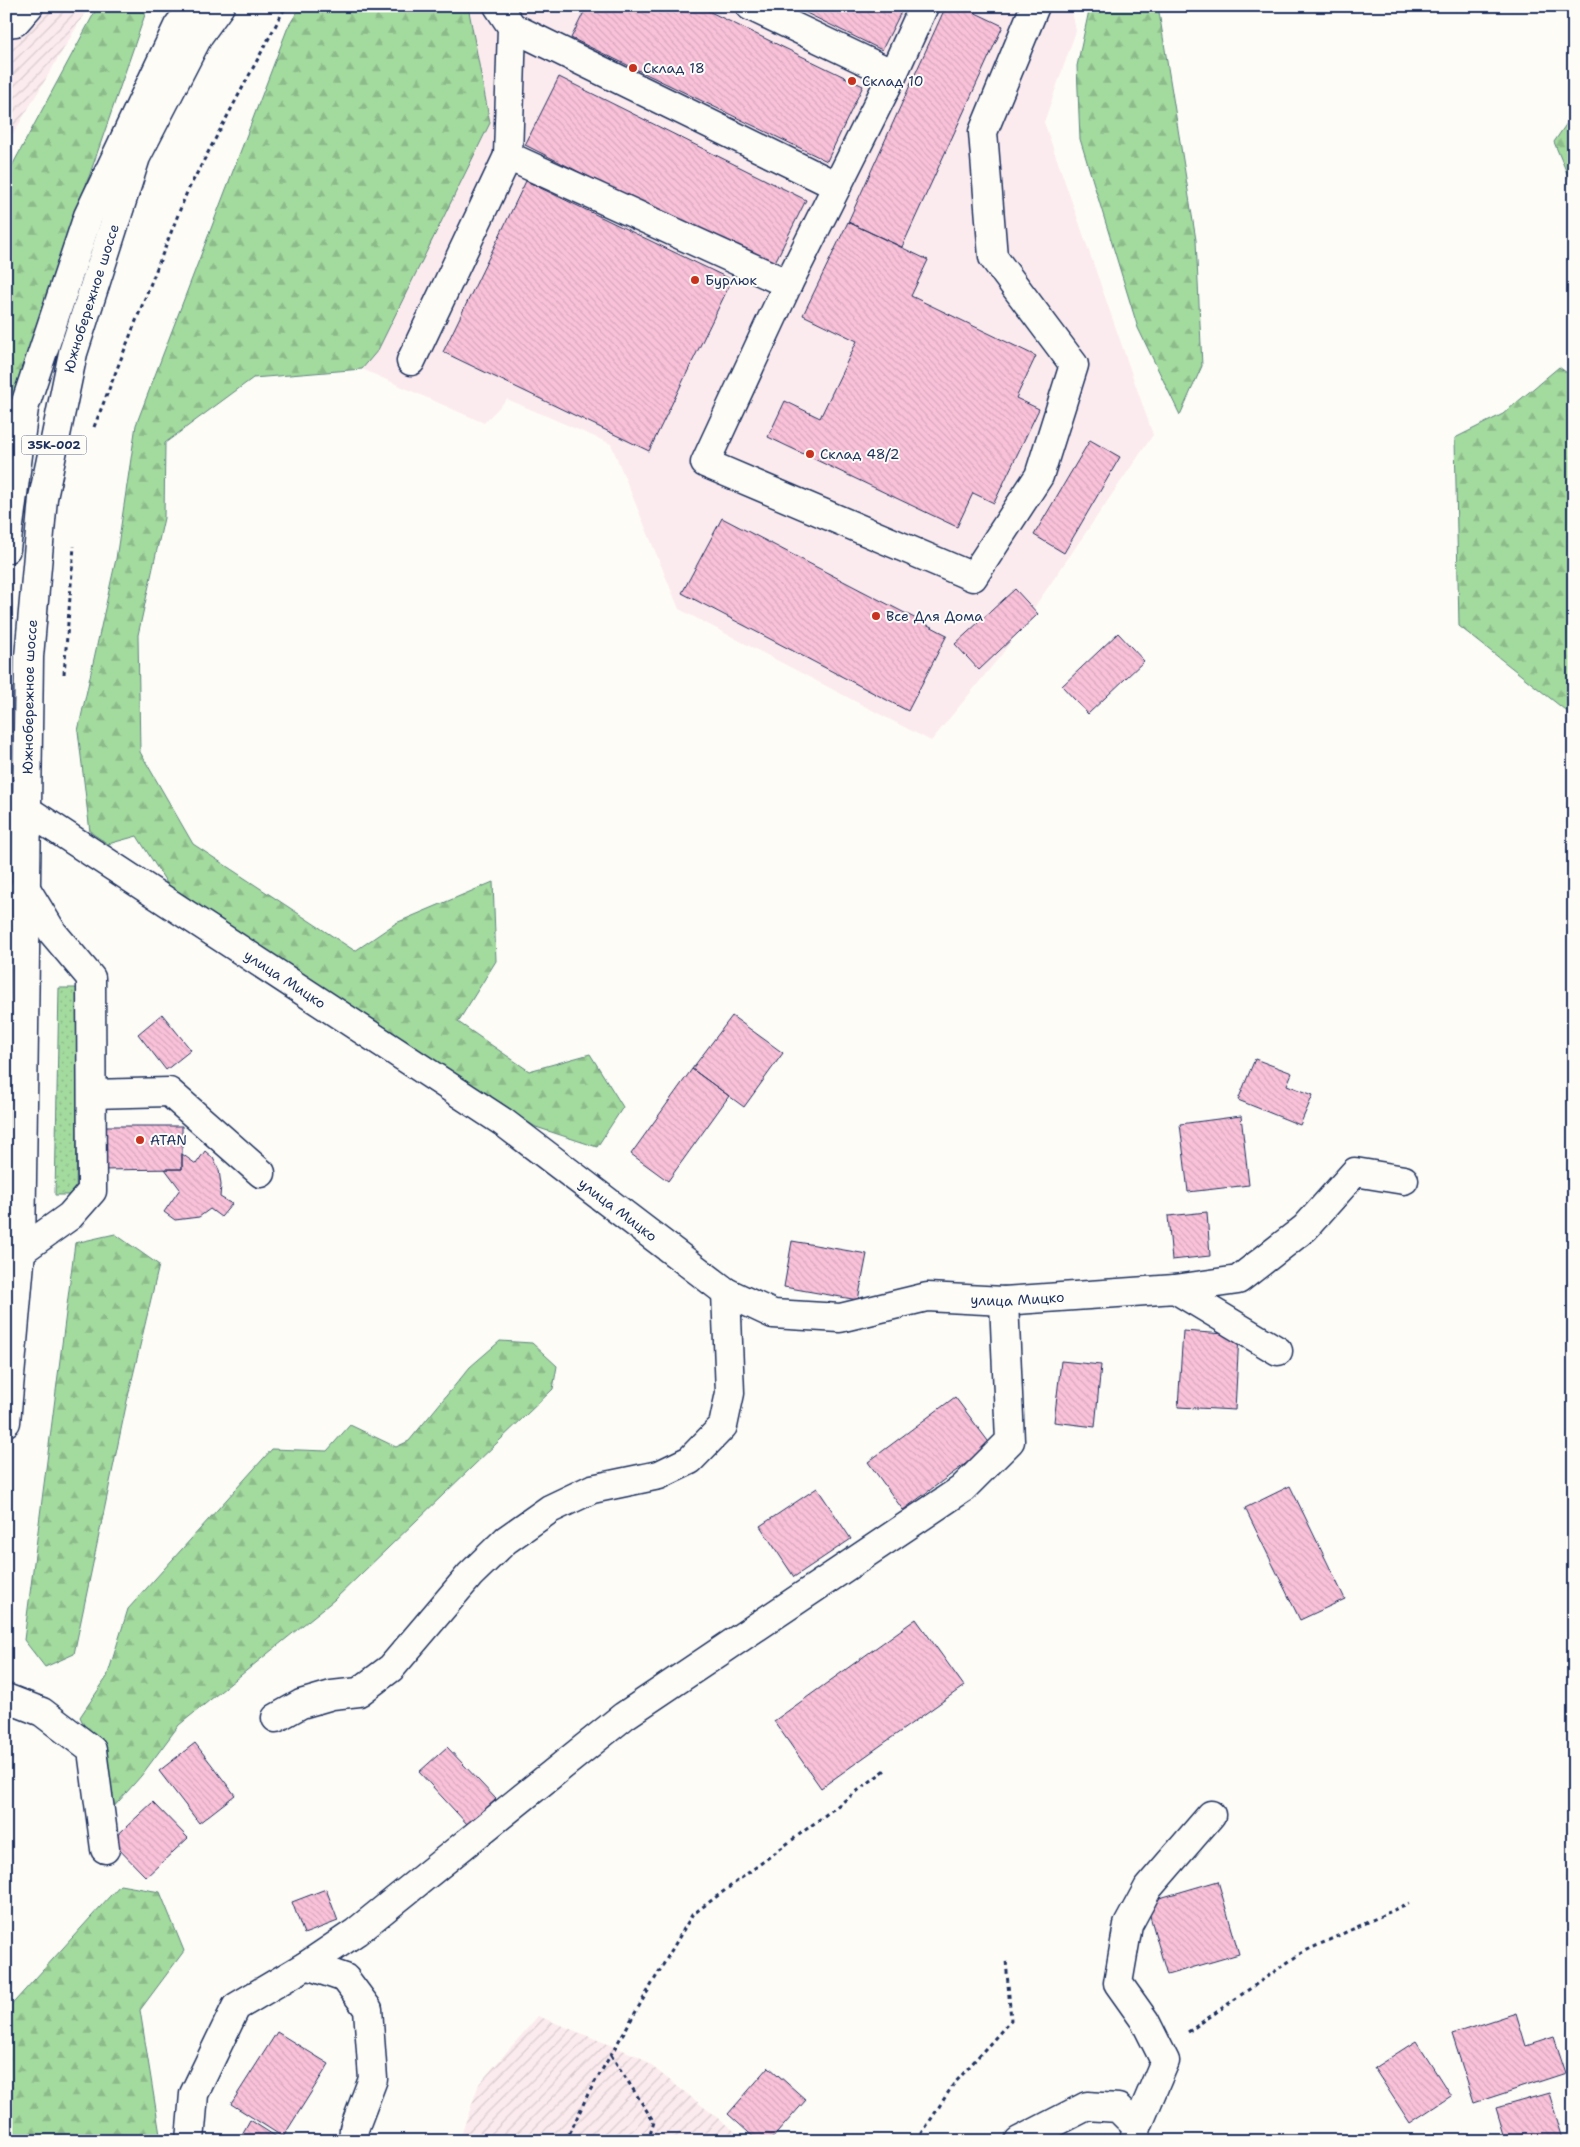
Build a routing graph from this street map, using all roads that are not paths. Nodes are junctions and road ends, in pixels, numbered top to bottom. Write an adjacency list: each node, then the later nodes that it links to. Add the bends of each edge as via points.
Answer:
1 (29, 6): 9 (main road, via 15,22)
2 (194, 6): 16 (main road, Южнобережное шоссе, via 178,26 88,216 24,408)
3 (211, 6): 10 (main road)
4 (220, 6): 10 (main road, Южнобережное шоссе)
5 (750, 6): 11 (main road)
6 (924, 6): 11 (main road)
7 (1035, 6): 14 (main road, via 983,132 993,257 1074,365 1039,476 973,577 705,463)
8 (505, 17): 12 (main road); 13 (main road)
9 (6, 23)
10 (199, 35): 17 (main road, Южнобережное шоссе / 35К-002, via 136,158 73,353 43,498)
11 (893, 74): 13 (main road)
12 (508, 156): 14 (main road); 15 (main road)
13 (837, 186): 14 (main road)
14 (788, 284)
15 (411, 361)
16 (6, 550)
17 (16, 808): 18 (main road, Южнобережное шоссе / 35К-002); 24 (main road, улица Мицко, via 503,1122)
18 (25, 887): 19 (main road, via 53,933 91,978); 22 (main road, Южнобережное шоссе / 35К-002)
19 (92, 1094): 20 (main road, via 169,1092); 22 (main road, via 92,1191 70,1216)
20 (261, 1173)
21 (1404, 1180): 23 (main road, улица Мицко, via 1355,1172 1305,1228 1238,1280)
22 (21, 1251): 27 (main road, Южнобережное шоссе / 35К-002)
23 (1175, 1289): 25 (main road, улица Мицко); 26 (main road)
24 (726, 1292): 25 (main road, улица Мицко, via 773,1314 840,1318 927,1297); 29 (main road, via 730,1393 723,1426 690,1460 659,1475 592,1489 550,1509 506,1540 470,1576 390,1668 367,1686 359,1692 332,1695 301,1704)
25 (1004, 1301): 32 (main road, via 1010,1441 962,1489 624,1716 356,1932)
26 (1278, 1351)
27 (6, 1422)
28 (6, 1698): 31 (main road, via 42,1712 92,1750)
29 (276, 1718)
30 (1211, 1815): 33 (main road, via 1148,1888 1128,1925 1118,1983 1145,2021 1165,2061)
31 (105, 1849)
32 (307, 1965): 34 (main road, via 236,2007 194,2094); 35 (main road, via 345,1978 368,2009 373,2079 354,2129)
33 (1136, 2134): 36 (main road, via 1118,2108 1087,2106)
34 (190, 2141)
35 (353, 2141)
36 (1019, 2141)

